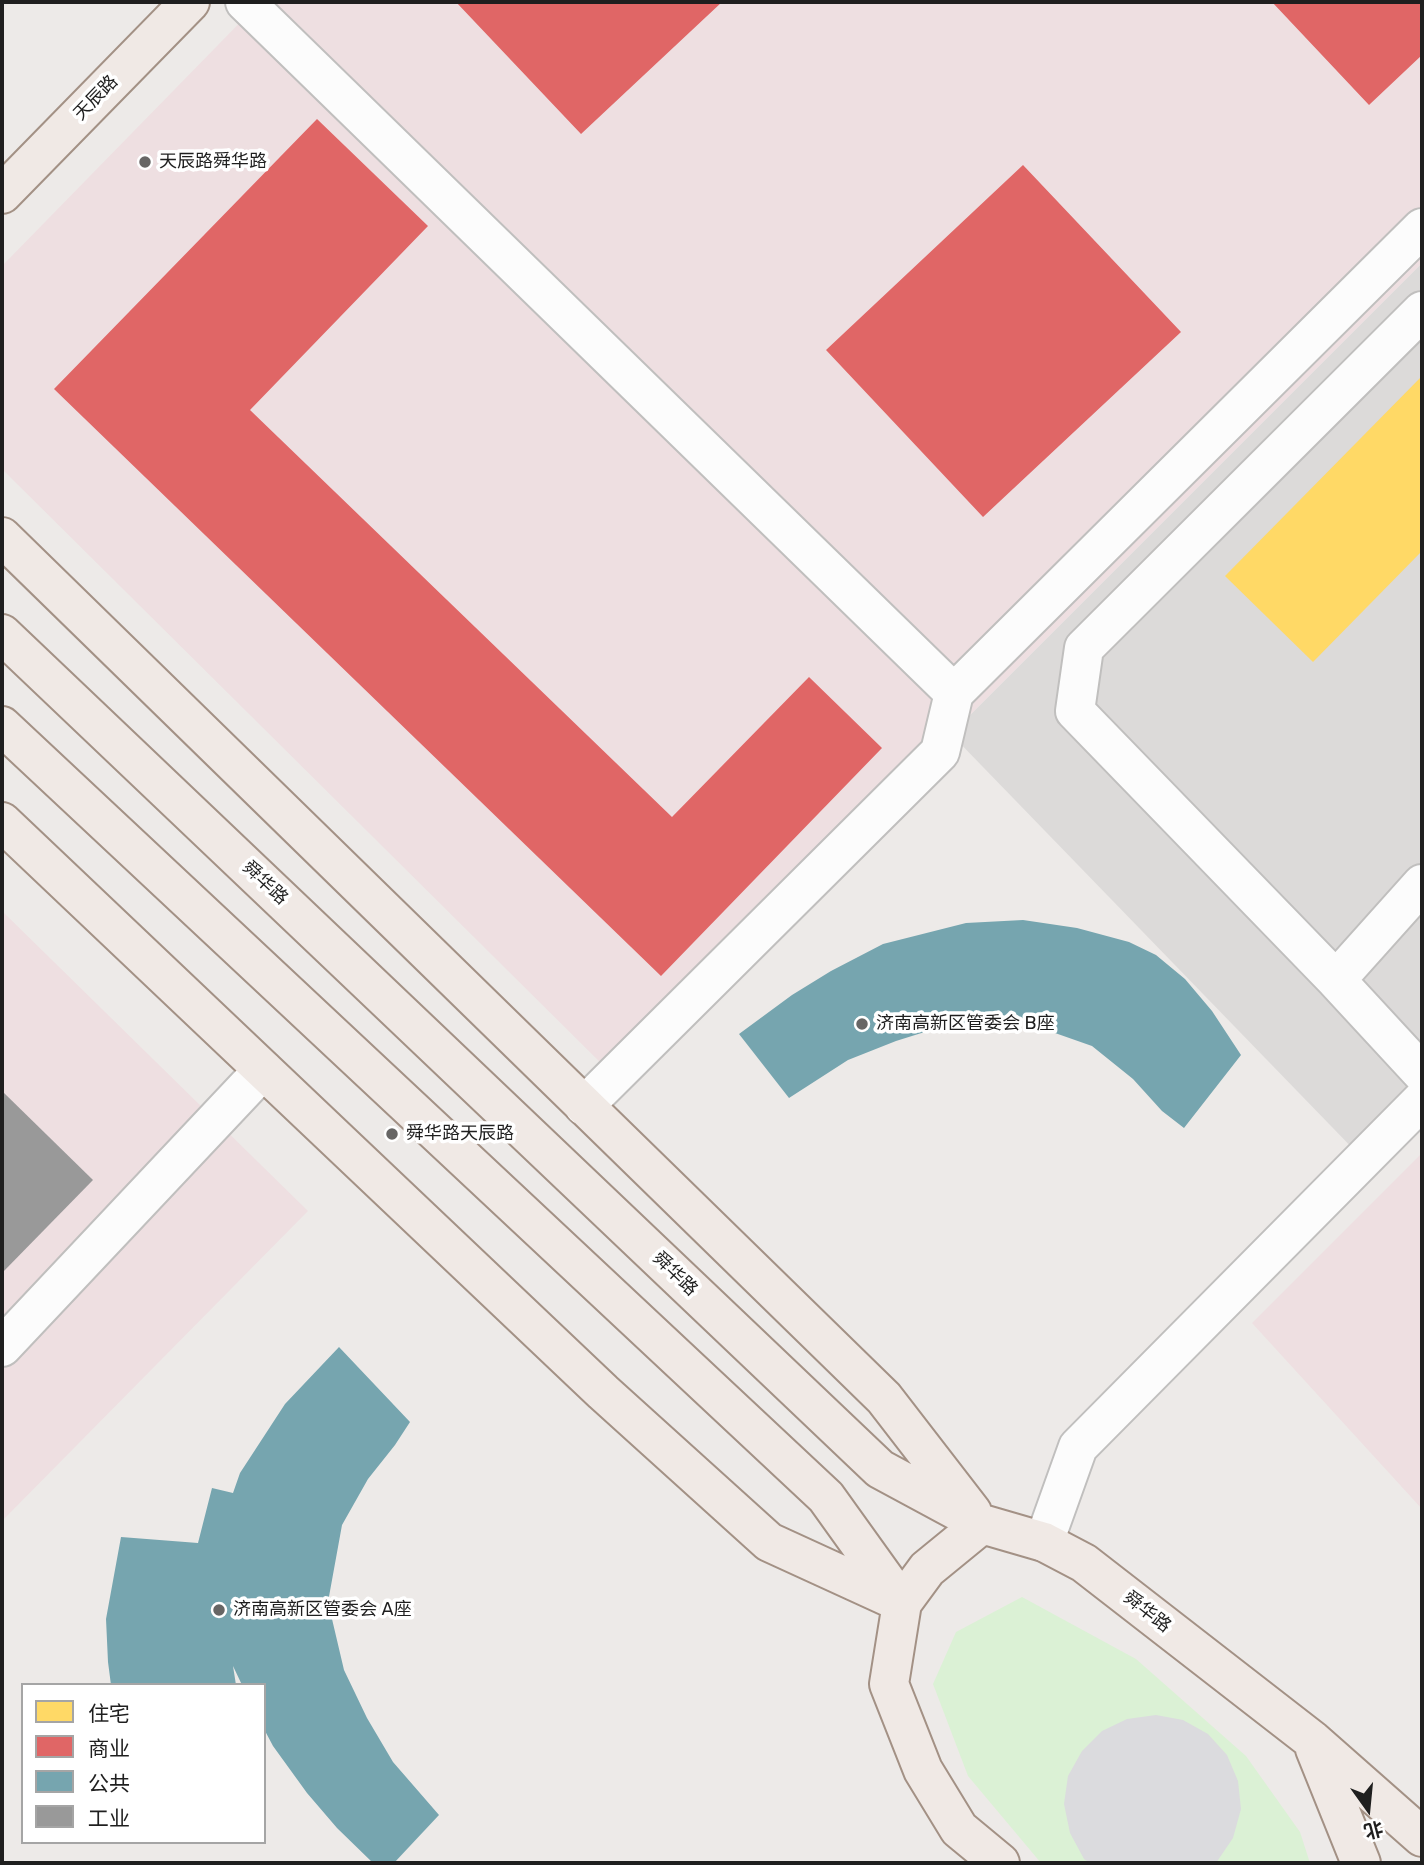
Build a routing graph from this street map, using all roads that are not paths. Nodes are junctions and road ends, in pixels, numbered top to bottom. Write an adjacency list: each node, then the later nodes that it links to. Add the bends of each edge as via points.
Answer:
1 (190, 2): 3 (main road, 天辰路)
2 (246, 2): 8 (street)
3 (2, 194)
4 (1422, 228): 8 (street)
5 (1422, 312): 12 (street, via 1084,648 1075,711)
6 (2, 537): 16 (main road)
7 (2, 634): 18 (main road, 舜华路, via 880,1469)
8 (954, 693): 16 (street, via 940,752)
9 (2, 726): 20 (main road, via 826,1497)
10 (2, 822): 13 (main road)
11 (1422, 884): 12 (street)
12 (1336, 980): 14 (street)
13 (263, 1070): 17 (street); 20 (main road, via 603,1392 769,1542)
14 (1422, 1073)
15 (1422, 1100): 19 (street, via 1078,1447)
16 (584, 1106): 18 (main road, via 884,1398)
17 (2, 1347)
18 (982, 1524): 19 (main road, 舜华路); 20 (main road, via 927,1569)
19 (1044, 1542): 21 (main road, 舜华路, via 1084,1563)
20 (902, 1602): 23 (main road, via 888,1684 923,1770 959,1829)
21 (1312, 1740): 22 (main road, 舜华路); 24 (main road)
22 (1422, 1836)
23 (1000, 1863)
24 (1360, 1863)

